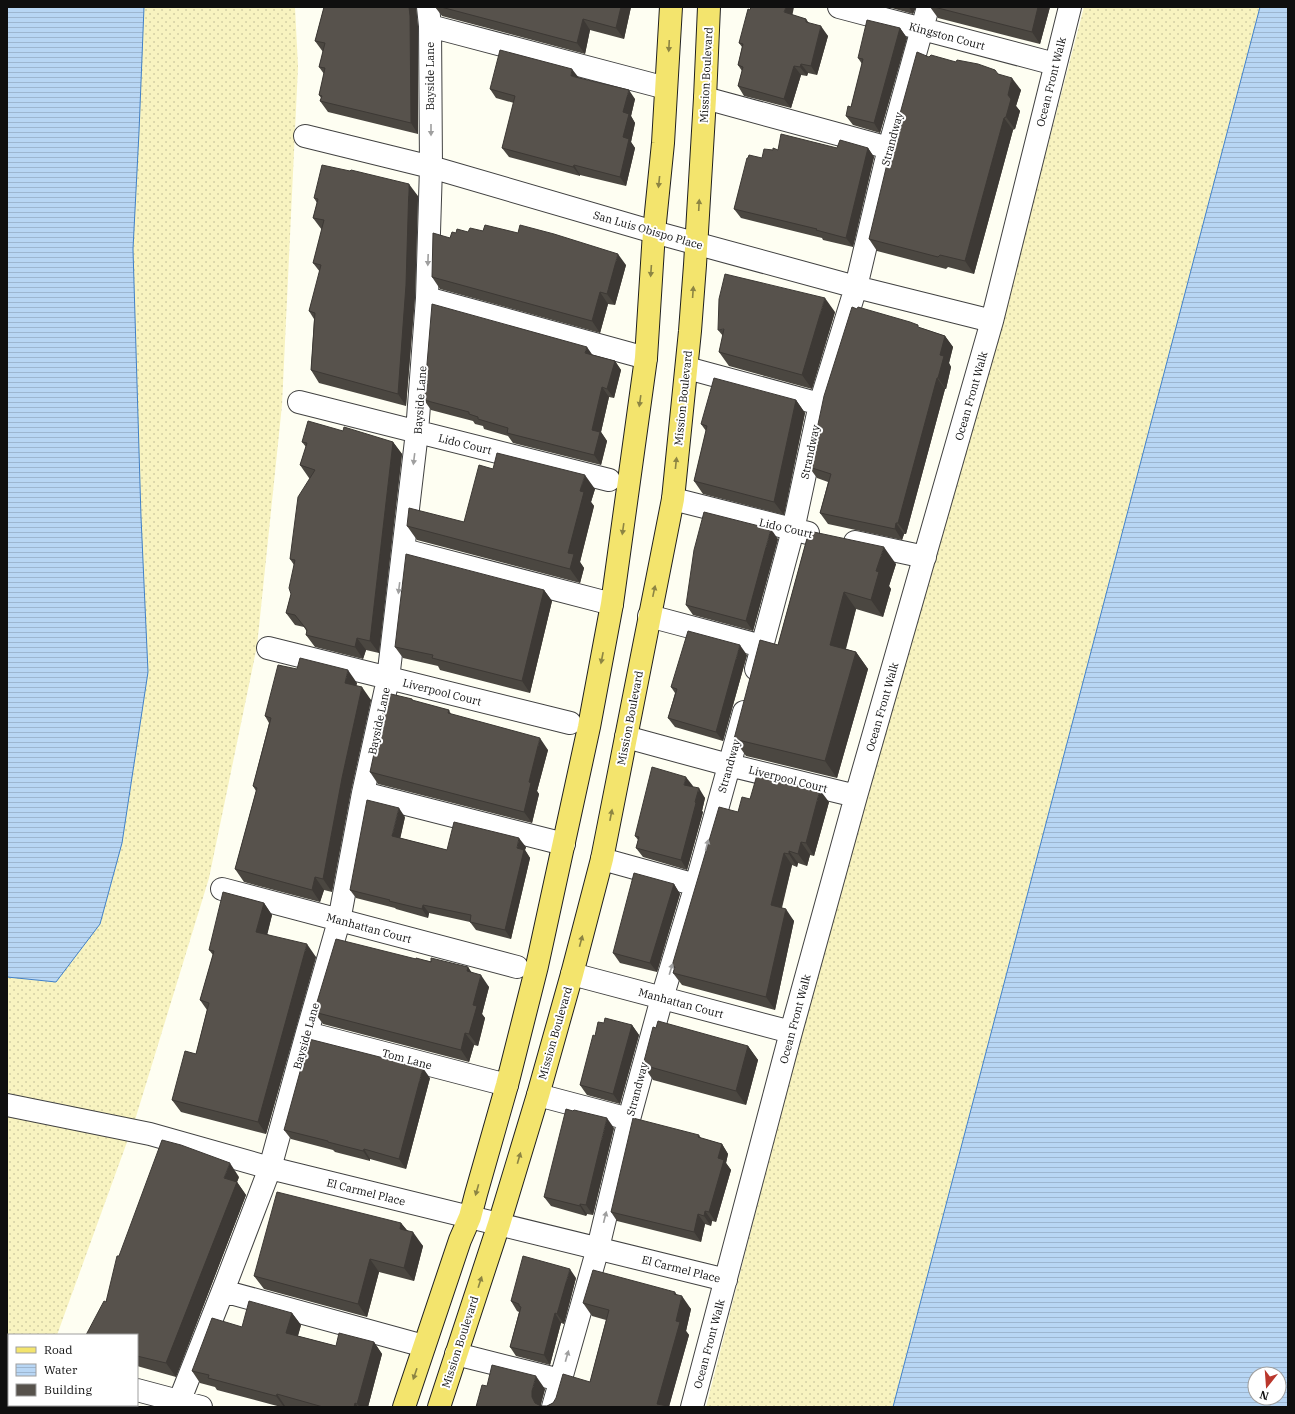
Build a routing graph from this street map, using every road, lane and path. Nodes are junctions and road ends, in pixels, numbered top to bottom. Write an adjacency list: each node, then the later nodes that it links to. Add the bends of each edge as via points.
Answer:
1 (671, 7): 9 (main road, one-way to 9)
2 (709, 7): 10 (main road, Mission Boulevard)
3 (839, 7): 7 (street, Kingston Court)
4 (928, 7): 7 (street, Strandway)
5 (1070, 7): 8 (street, Ocean Front Walk)
6 (429, 16): 9 (street); 13 (street, Bayside Lane, one-way to 13)
7 (922, 30): 8 (street, Kingston Court); 12 (street, Strandway)
8 (1055, 64): 18 (street, Ocean Front Walk)
9 (666, 88): 14 (main road, one-way to 14)
10 (705, 98): 12 (street); 15 (main road, Mission Boulevard, one-way to 10)
11 (305, 136): 13 (street, San Luis Obispo Place)
12 (889, 148): 16 (street, Strandway)
13 (431, 167): 14 (street, San Luis Obispo Place); 17 (street, Bayside Lane, one-way to 17)
14 (654, 232): 15 (street, San Luis Obispo Place); 19 (main road, one-way to 19)
15 (697, 244): 16 (street, San Luis Obispo Place); 20 (main road, Mission Boulevard, one-way to 15)
16 (856, 287): 18 (street, San Luis Obispo Place); 22 (street, Strandway)
17 (427, 298): 19 (street); 23 (street, Bayside Lane)
18 (992, 321): 28 (street, Ocean Front Walk)
19 (646, 358): 29 (main road, one-way to 29)
20 (686, 368): 22 (street); 25 (main road, Mission Boulevard, one-way to 20)
21 (298, 402): 23 (street, Lido Court)
22 (820, 404): 26 (street, Strandway)
23 (417, 432): 24 (street, Lido Court); 27 (street, Bayside Lane, one-way to 27)
24 (609, 480)
25 (672, 499): 26 (street, Lido Court); 30 (main road, Mission Boulevard, one-way to 25)
26 (793, 530): 28 (street, Lido Court); 31 (street, Strandway)
27 (404, 550): 29 (street); 33 (street, Bayside Lane, one-way to 33)
28 (925, 556): 38 (street, Ocean Front Walk)
29 (612, 604): 39 (main road, one-way to 39)
30 (649, 616): 31 (street); 35 (main road, Mission Boulevard)
31 (762, 646): 36 (street, Strandway)
32 (268, 648): 33 (street, Liverpool Court)
33 (388, 679): 34 (street, Liverpool Court); 37 (street, Bayside Lane)
34 (570, 724)
35 (626, 737): 36 (street, Liverpool Court); 40 (main road, Mission Boulevard, one-way to 35)
36 (729, 765): 38 (street, Liverpool Court); 41 (street, Strandway, one-way to 36)
37 (363, 793): 39 (street); 43 (street, Bayside Lane)
38 (856, 796): 47 (street, Ocean Front Walk)
39 (564, 844): 49 (main road, via 538,966)
40 (602, 859): 41 (street); 45 (main road, Mission Boulevard, one-way to 40)
41 (696, 885): 46 (street, Strandway, one-way to 41)
42 (222, 889): 43 (street, Manhattan Court)
43 (340, 921): 44 (street, Manhattan Court); 48 (street, Bayside Lane)
44 (517, 967)
45 (572, 974): 46 (street, Manhattan Court); 50 (main road, Mission Boulevard)
46 (662, 998): 47 (street, Manhattan Court); 52 (street, Strandway)
47 (791, 1032): 57 (street, Ocean Front Walk)
48 (307, 1033): 49 (street, Tom Lane); 53 (street, Bayside Lane)
49 (507, 1085): 54 (main road, one-way to 54)
50 (538, 1095): 52 (street); 55 (main road, Mission Boulevard, one-way to 50)
51 (7, 1105): 53 (street, El Carmel Place, via 150,1134)
52 (629, 1119): 56 (street, Strandway, one-way to 52)
53 (270, 1168): 54 (street, El Carmel Place); 58 (street, Bayside Lane)
54 (470, 1217): 55 (street, El Carmel Place); 59 (main road)
55 (499, 1224): 56 (street, El Carmel Place); 60 (main road, Mission Boulevard, one-way to 55)
56 (598, 1248): 57 (street, El Carmel Place); 61 (street, Strandway, one-way to 56)
57 (726, 1280): 68 (street, Ocean Front Walk)
58 (223, 1292): 59 (street); 63 (street, Bayside Lane)
59 (424, 1346): 65 (main road, one-way to 65)
60 (456, 1354): 61 (street); 66 (main road, Mission Boulevard)
61 (560, 1380): 67 (street, Strandway)
62 (138, 1390): 63 (street)
63 (178, 1404): 64 (street)
64 (201, 1407)
65 (404, 1407)
66 (439, 1407)
67 (553, 1407)
68 (692, 1407)

